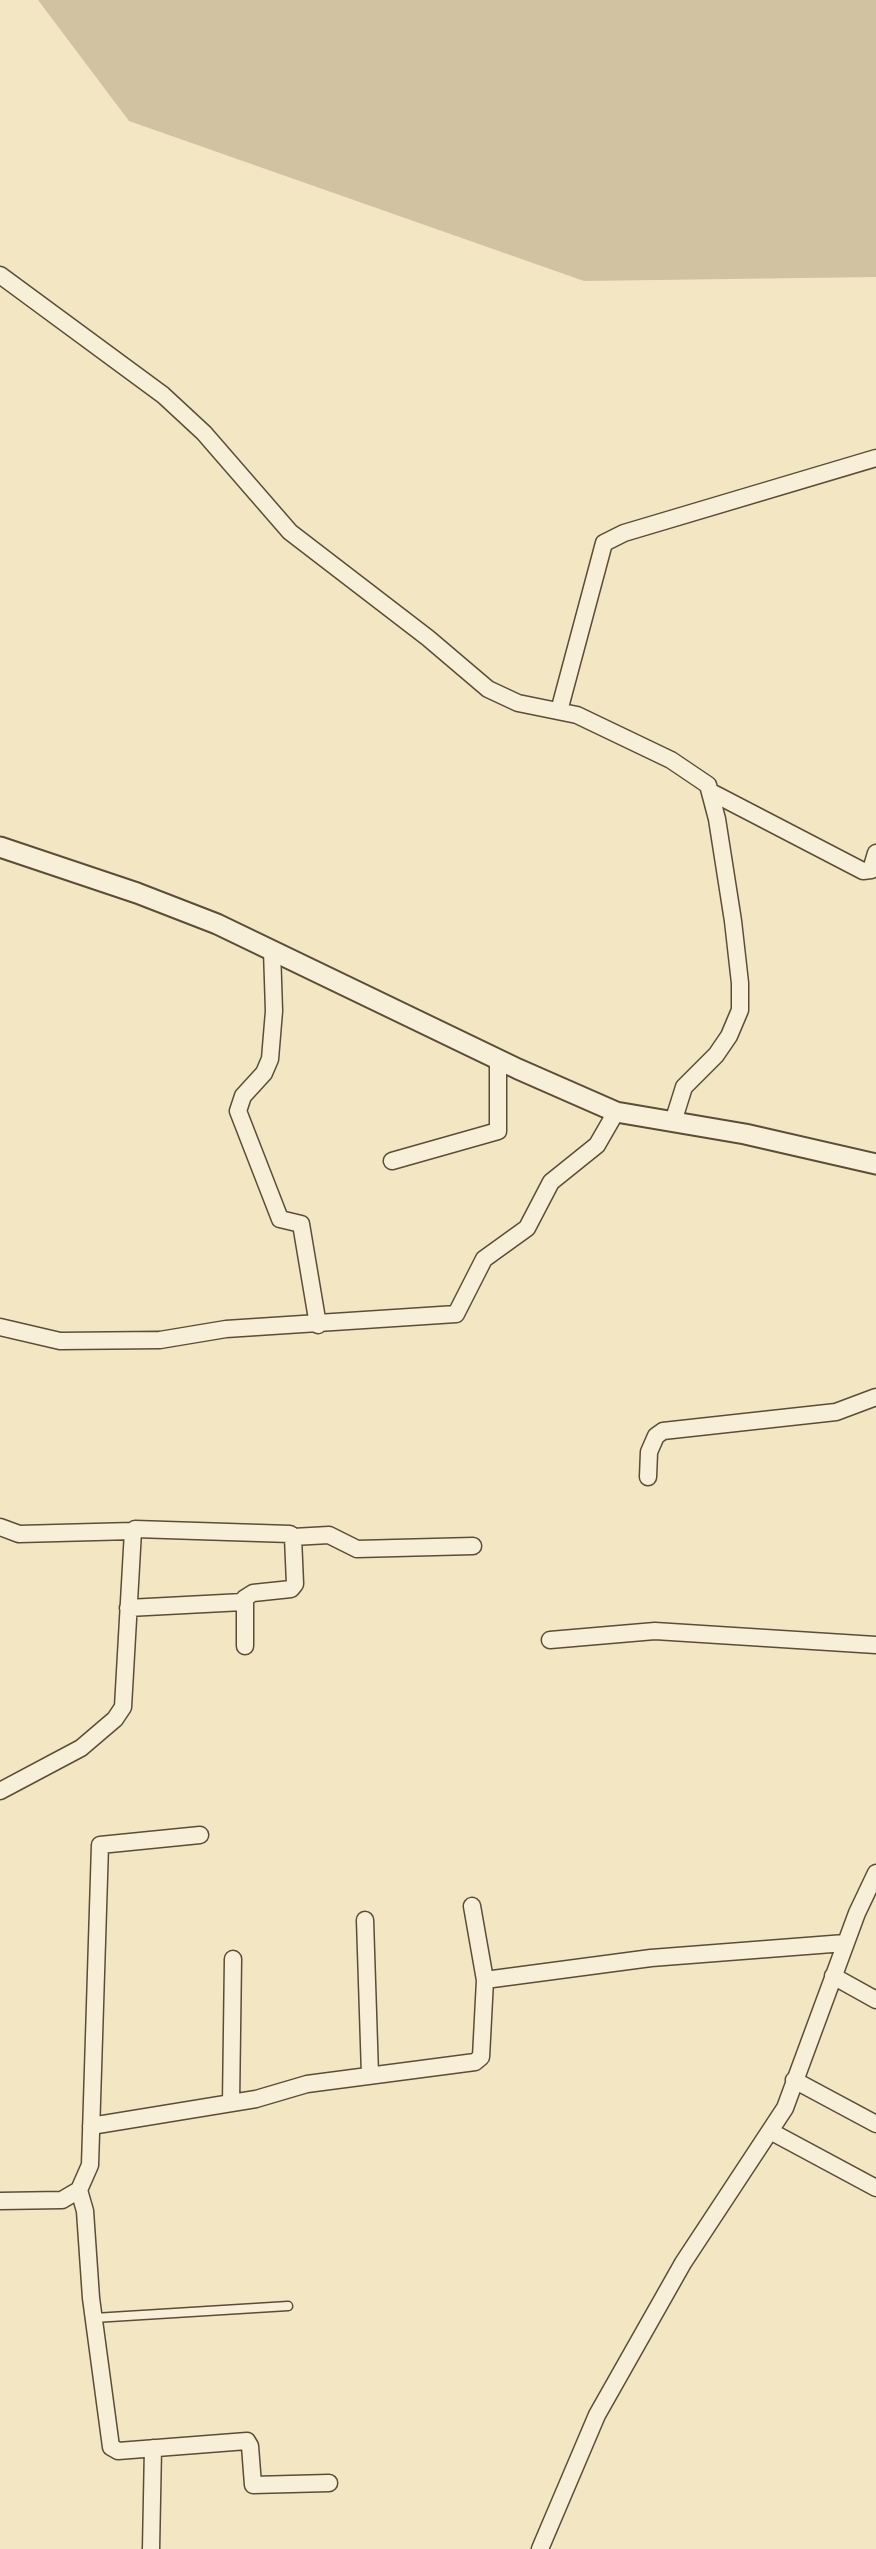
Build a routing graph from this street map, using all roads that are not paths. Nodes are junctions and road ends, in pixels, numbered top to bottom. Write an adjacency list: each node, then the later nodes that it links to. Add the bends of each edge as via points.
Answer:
1 (0, 275): 3 (street, via 163,395 204,433 290,532 488,689 518,703)
2 (876, 458): 3 (street, via 624,533 604,543)
3 (559, 711): 4 (street, via 578,715 671,760 705,781)
4 (711, 792): 6 (street, via 863,871 871,870); 10 (street, via 733,921 740,1010 716,1055 684,1087)
5 (0, 847): 7 (street, via 137,893)
6 (876, 853)
7 (272, 950): 8 (street); 13 (street, via 270,1059 243,1096 238,1111 280,1219 301,1224)
8 (498, 1060): 9 (street); 11 (street, via 498,1131)
9 (616, 1112): 10 (street); 13 (street, via 597,1145 551,1182 527,1228 484,1259 456,1314)
10 (673, 1122): 12 (street)
11 (393, 1161)
12 (876, 1164)
13 (318, 1325): 14 (street, via 226,1329 147,1340 60,1341)
14 (0, 1327)
15 (876, 1396): 16 (street, via 836,1412 663,1431 652,1444)
16 (648, 1477)
17 (0, 1527): 18 (street, via 19,1534)
18 (132, 1531): 19 (street); 22 (street)
19 (293, 1537): 20 (street, via 329,1535 356,1549); 21 (street, via 293,1588 248,1595)
20 (473, 1546)
21 (243, 1602): 22 (street); 25 (street)
22 (128, 1608): 26 (street, via 123,1707 115,1719 81,1748)
23 (550, 1640): 24 (street, via 655,1632)
24 (876, 1645)
25 (245, 1646)
26 (0, 1791)
27 (200, 1835): 40 (street, via 103,1843 98,1850)
28 (876, 1873): 31 (street)
29 (472, 1906): 34 (street)
30 (365, 1920): 36 (street)
31 (845, 1943): 33 (street); 34 (street, via 651,1958)
32 (233, 1959): 38 (street)
33 (833, 1976): 35 (street); 37 (street)
34 (485, 1980): 36 (street, via 481,2057 475,2062)
35 (876, 2000)
36 (370, 2075): 38 (street, via 307,2084)
37 (794, 2080): 39 (street); 41 (street, via 785,2108)
38 (231, 2103): 40 (street)
39 (876, 2124)
40 (91, 2126): 43 (street, via 90,2165)
41 (770, 2131): 42 (street); 50 (street, via 683,2263 597,2415)
42 (876, 2188)
43 (79, 2190): 44 (street, via 62,2200); 46 (street, via 85,2211)
44 (0, 2201)
45 (288, 2306): 46 (lane)
46 (94, 2318): 47 (street, via 111,2446 118,2451)
47 (153, 2448): 48 (street, via 247,2441 253,2485); 49 (street)
48 (329, 2483)
49 (151, 2549)
50 (541, 2549)

